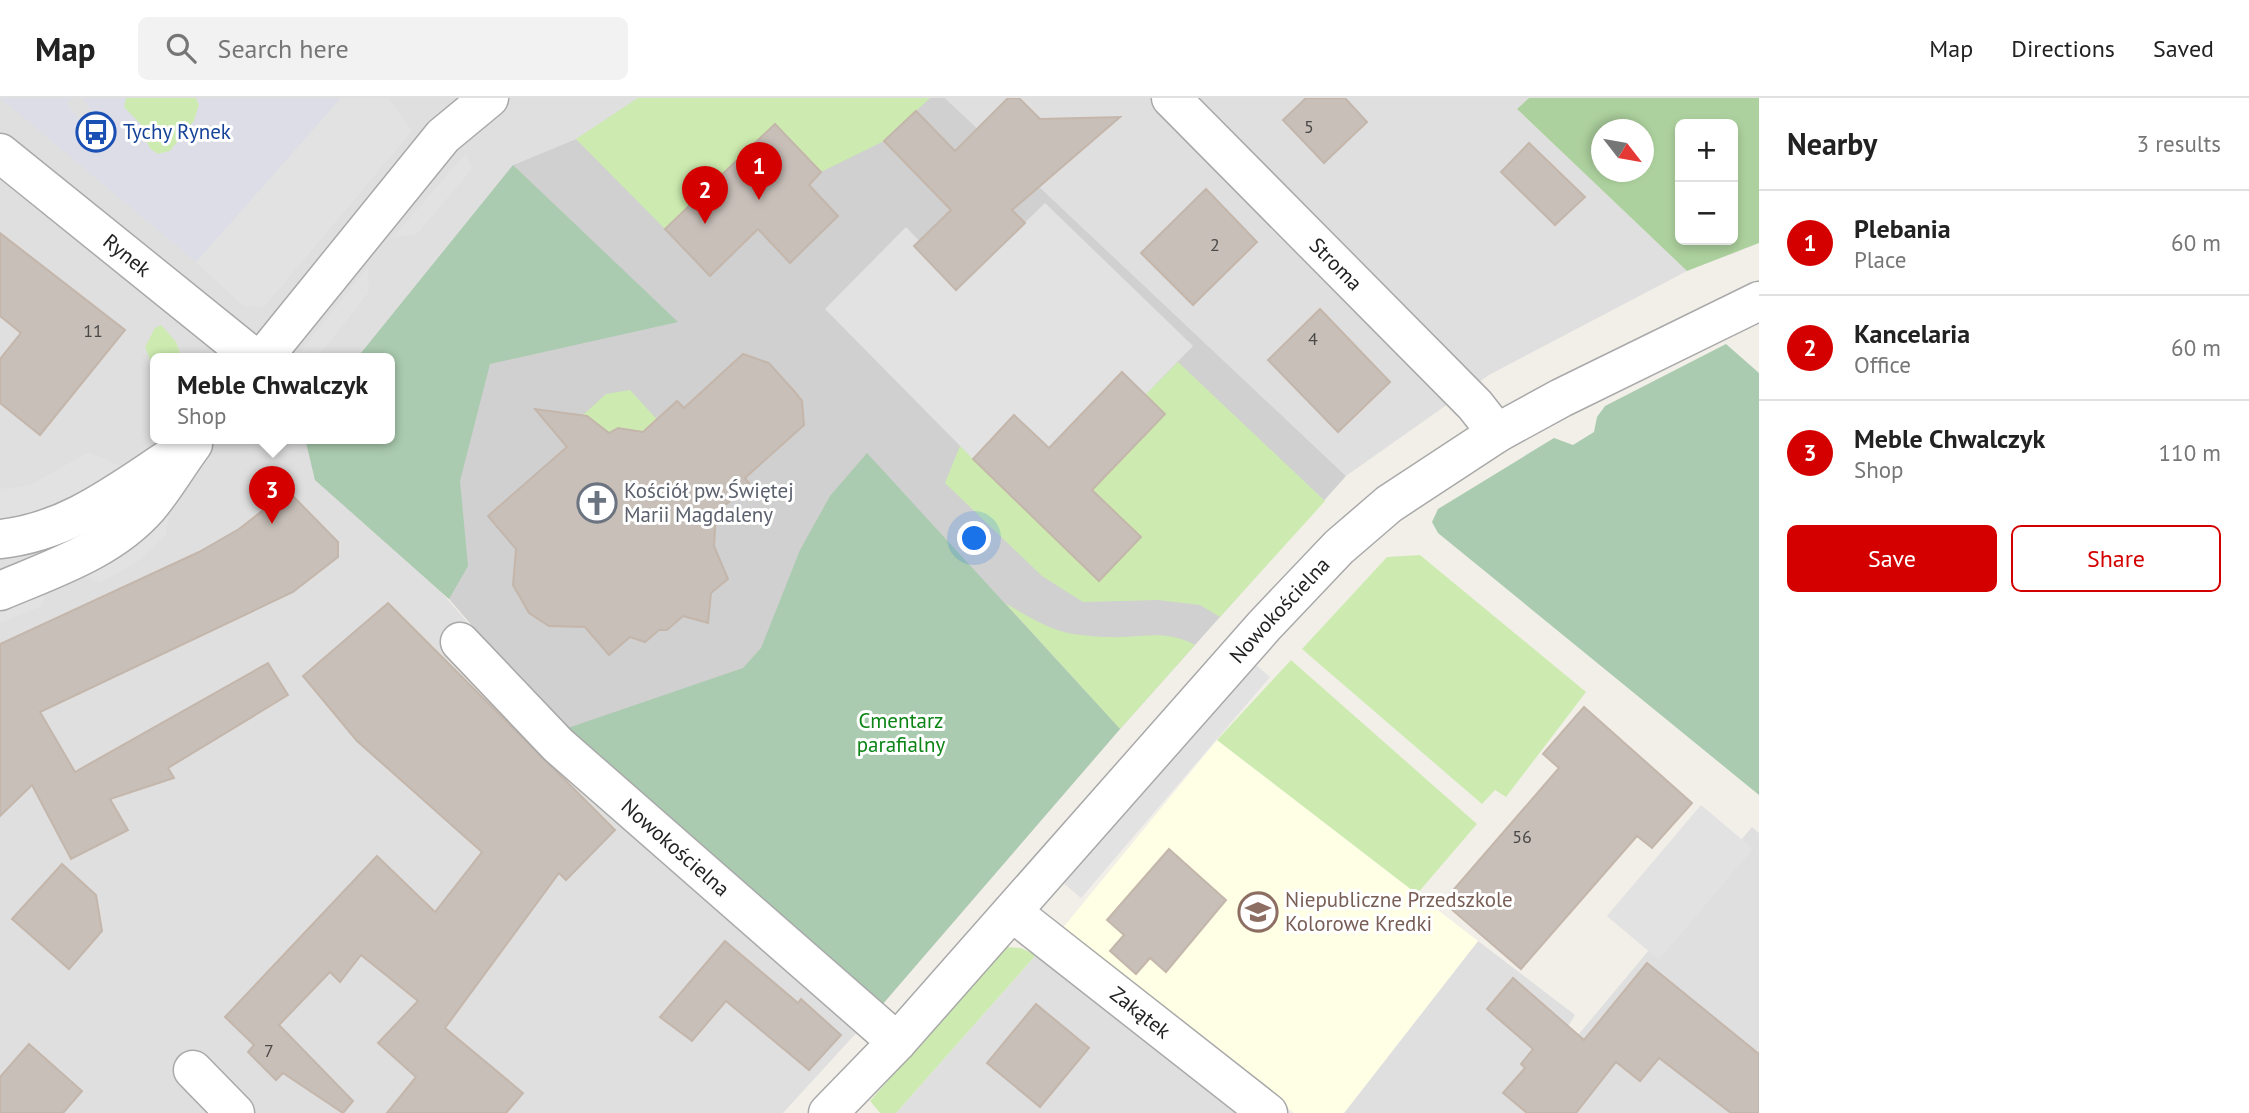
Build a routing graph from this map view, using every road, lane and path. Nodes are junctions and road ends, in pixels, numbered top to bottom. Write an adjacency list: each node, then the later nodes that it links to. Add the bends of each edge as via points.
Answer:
1 (489, 98): 6 (street, via 443,136)
2 (1171, 98): 7 (street, Stroma, via 1475,405)
3 (0, 153): 5 (street, Rynek)
4 (1759, 300): 7 (street, Nowokościelna)
5 (248, 353)
6 (268, 353)
7 (1497, 433): 13 (street, Nowokościelna, via 1389,504 1339,547)
8 (191, 444): 10 (street, via 68,522 23,537)
9 (193, 444): 11 (street, via 149,505 116,536)
10 (0, 539)
11 (0, 591)
12 (460, 642): 14 (street, Nowokościelna, via 558,745)
13 (1012, 912): 14 (street, Nowokościelna); 18 (street, Zakątek)
14 (897, 1042): 17 (street, Nowokościelna)
15 (193, 1070): 16 (street)
16 (235, 1113)
17 (828, 1113)
18 (1268, 1113)

